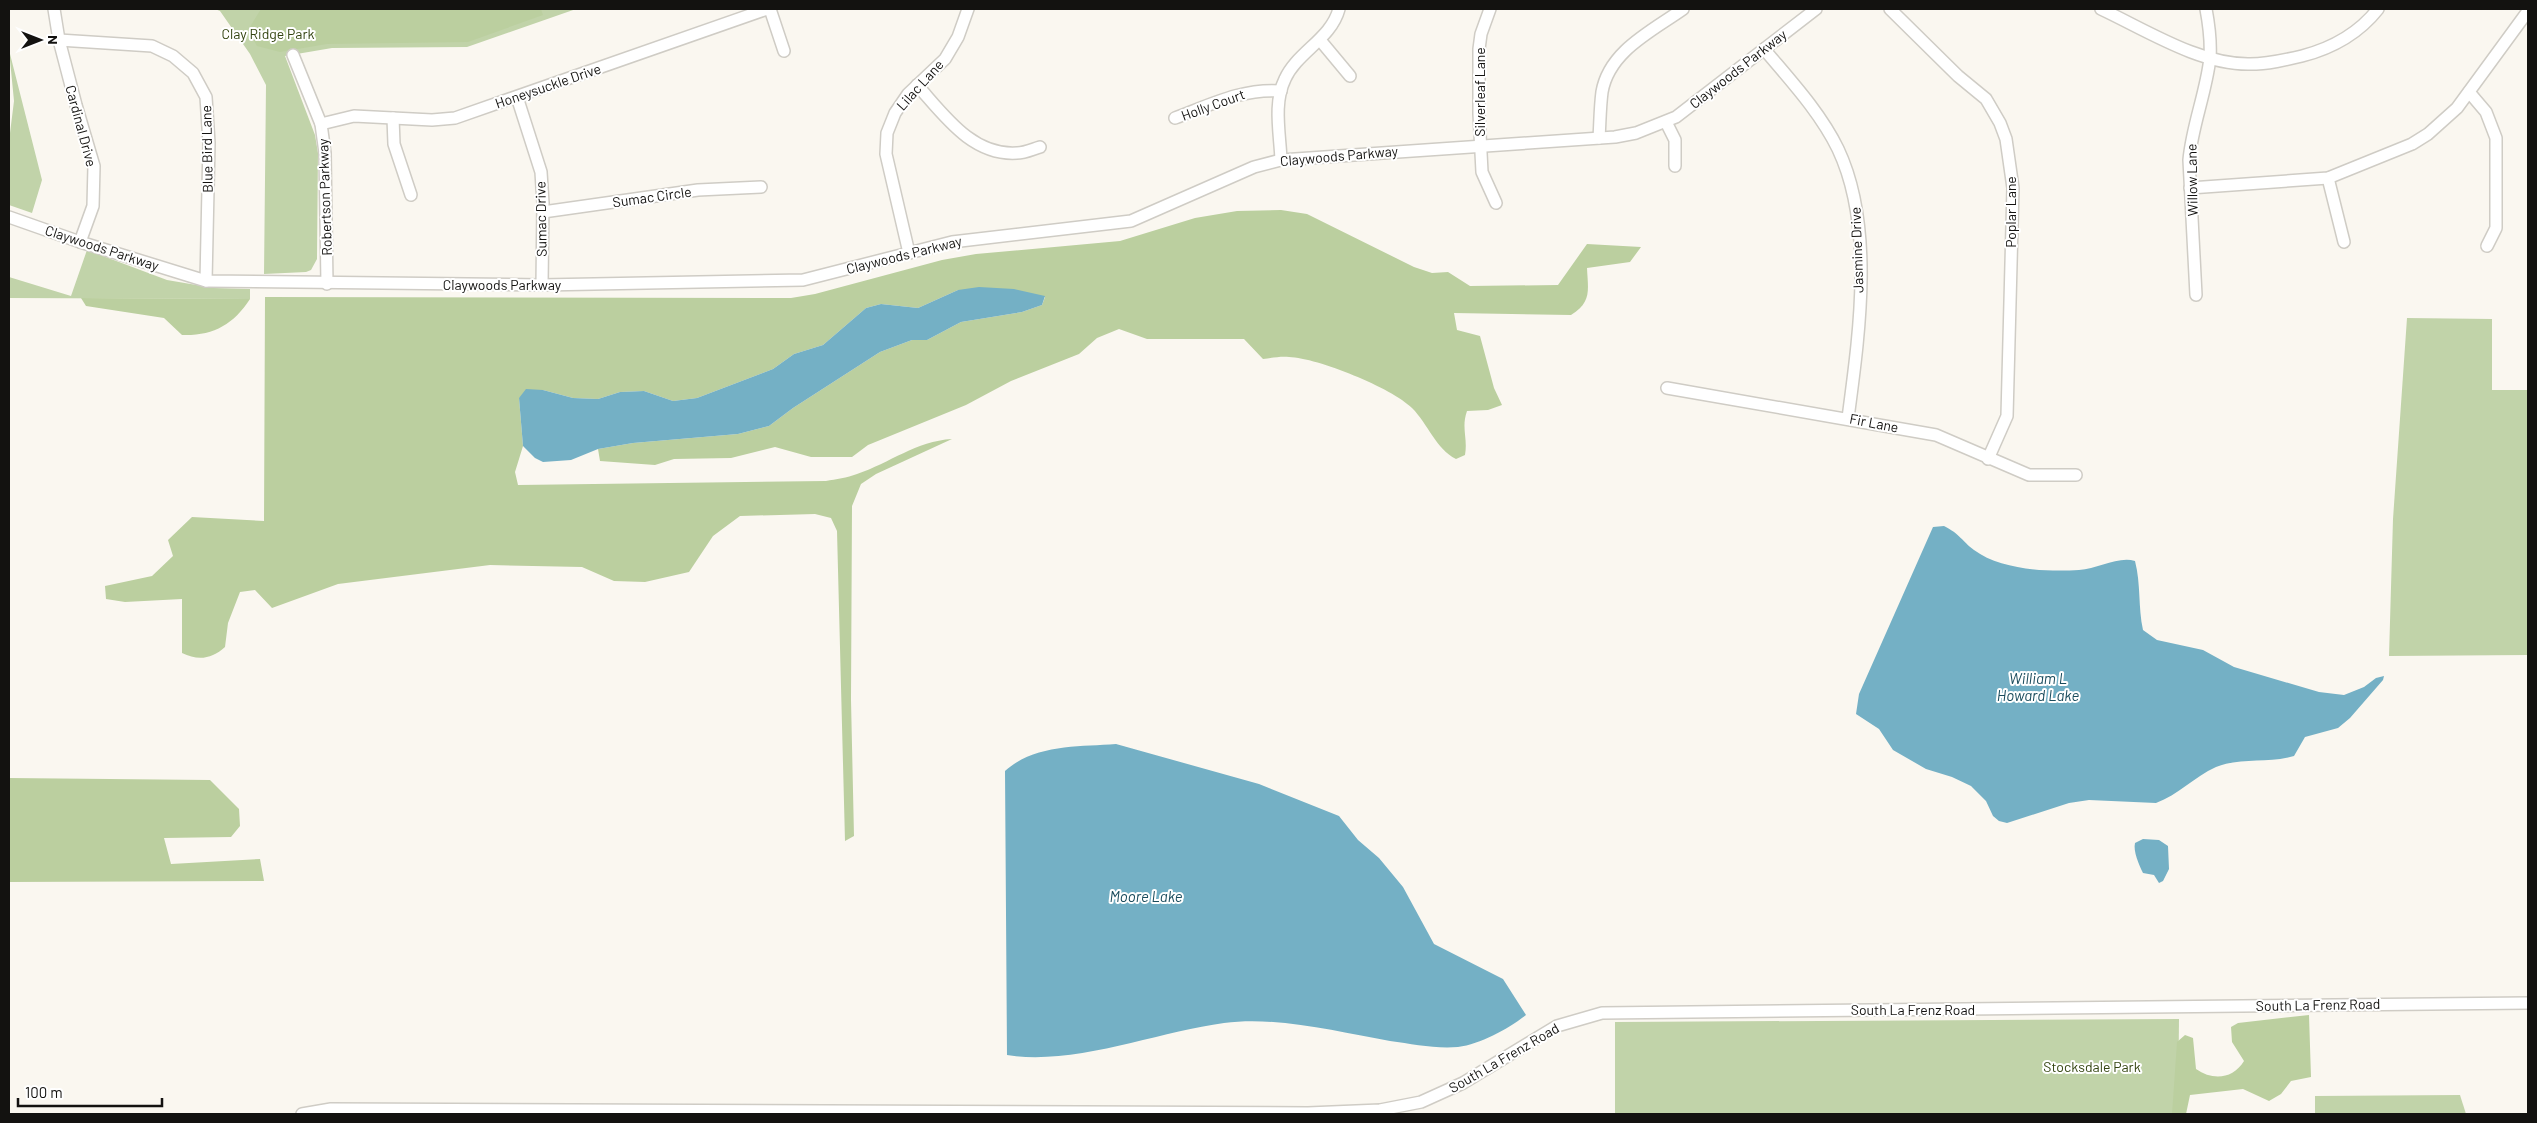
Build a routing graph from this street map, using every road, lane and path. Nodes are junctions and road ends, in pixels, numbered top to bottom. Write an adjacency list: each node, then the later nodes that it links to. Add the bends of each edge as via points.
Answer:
1 (54, 9): 13 (street, Cardinal Drive)
2 (768, 9): 16 (street); 23 (street, Honeysuckle Drive)
3 (968, 9): 20 (street, Lilac Lane, via 958,37 945,58)
4 (1339, 9): 14 (street)
5 (1490, 9): 30 (street, Silverleaf Lane, via 1479,49)
6 (1683, 9): 28 (street, via 1629,46 1612,67 1602,92)
7 (1816, 9): 15 (street, Claywoods Parkway)
8 (1890, 9): 50 (street, Poplar Lane, via 1986,99 2006,138 2012,188 2007,416)
9 (2101, 9): 18 (street)
10 (2206, 9): 18 (street, Willow Lane)
11 (2378, 9): 18 (street, via 2351,34 2317,52 2268,63 2229,63)
12 (2528, 10): 22 (street)
13 (59, 40): 40 (street, Cardinal Drive, via 94,166 93,206); 44 (street, Blue Bird Lane, via 152,46 173,56 193,73 206,97 209,142)
14 (1320, 40): 19 (street); 21 (street, via 1293,67)
15 (1764, 49): 26 (street, Claywoods Parkway); 49 (street, Jasmine Drive, via 1808,104 1837,148 1854,196 1860,238 1859,340)
16 (784, 51)
17 (293, 55): 27 (street, Robertson Parkway)
18 (2210, 58): 35 (street, Willow Lane, via 2190,142)
19 (1350, 76)
20 (918, 85): 29 (street, via 970,140 984,148 1018,153); 43 (street, Lilac Lane, via 895,114 887,133 886,154)
21 (1281, 91): 25 (street, Holly Court, via 1260,89 1236,95); 31 (street, via 1278,102)
22 (2469, 92): 33 (street, via 2428,134 2397,151); 42 (street, via 2486,112 2496,138 2496,228)
23 (517, 97): 24 (street, Honeysuckle Drive, via 455,118); 38 (street, Sumac Drive, via 540,172)
24 (393, 118): 27 (street, Honeysuckle Drive, via 354,116); 36 (street, via 394,144)
25 (1175, 118)
26 (1666, 122): 28 (street, Claywoods Parkway, via 1636,133); 32 (street, via 1675,140)
27 (321, 124): 45 (street, Robertson Parkway, via 325,153)
28 (1598, 138): 30 (street, Claywoods Parkway)
29 (1040, 148)
30 (1480, 148): 31 (street, Claywoods Parkway, via 1417,149); 37 (street, Silverleaf Lane, via 1482,172)
31 (1281, 160): 43 (street, Claywoods Parkway, via 1254,167 1131,221 952,242)
32 (1676, 166)
33 (2328, 178): 35 (street); 41 (street)
34 (761, 187): 38 (street, Sumac Circle, via 698,190)
35 (2190, 188): 47 (street, Willow Lane)
36 (411, 195)
37 (1496, 203)
38 (543, 212): 46 (street, Sumac Drive)
39 (9, 217): 40 (street, Claywoods Parkway)
40 (80, 242): 44 (street, Claywoods Parkway)
41 (2344, 242)
42 (2486, 246)
43 (909, 253): 46 (street, Claywoods Parkway, via 804,280)
44 (206, 281): 45 (street, Claywoods Parkway)
45 (327, 284): 46 (street, Claywoods Parkway)
46 (542, 285)
47 (2196, 295)
48 (1667, 388): 49 (street, Fir Lane)
49 (1848, 418): 50 (street, Fir Lane, via 1936,435)
50 (1988, 459): 51 (street, Fir Lane, via 2029,474)
51 (2076, 475)
52 (2528, 1003): 53 (street, South La Frenz Road, via 1602,1014 1556,1026 1463,1083 1400,1108 1308,1113)
53 (853, 1113): 54 (street, South La Frenz Road, via 331,1110)
54 (302, 1114)

